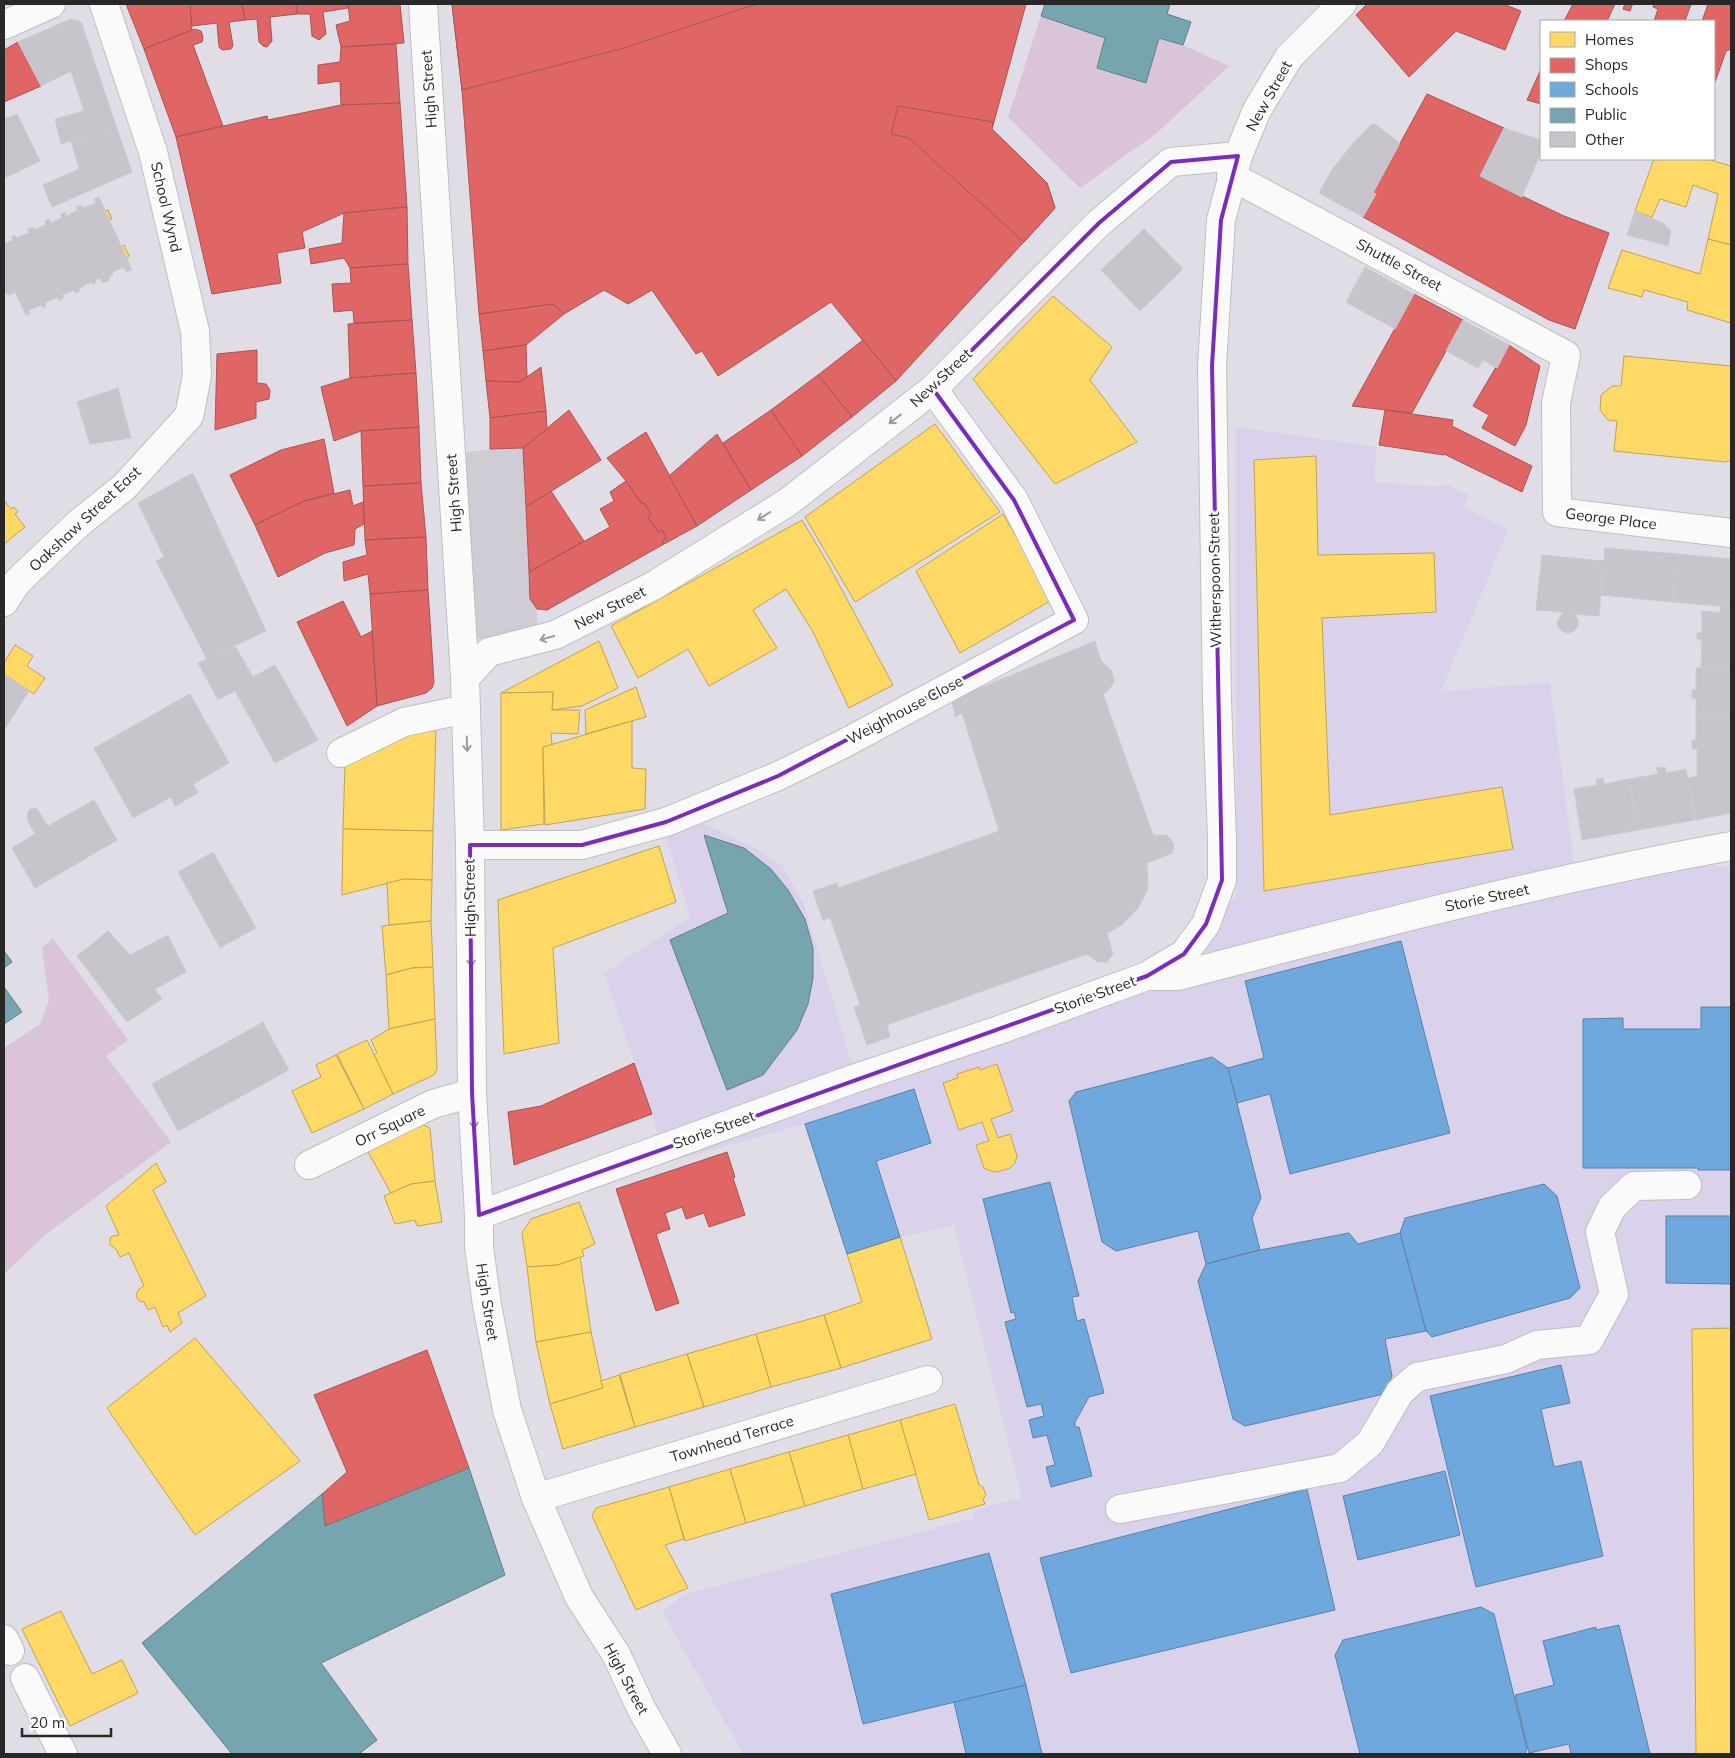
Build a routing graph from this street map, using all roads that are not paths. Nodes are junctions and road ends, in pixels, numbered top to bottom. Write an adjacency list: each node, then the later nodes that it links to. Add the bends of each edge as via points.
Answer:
1 (51, 4): 5 (street)
2 (104, 4): 9 (street, School Wynd, via 153,152 195,331 196,376)
3 (423, 4): 12 (street, High Street)
4 (1342, 4): 6 (street, New Street, via 1289,58 1257,110)
5 (4, 25)
6 (1235, 166): 7 (street, Shuttle Street); 8 (street, New Street, via 1171,162 1099,223); 17 (street, Witherspoon Street, via 1221,220 1212,366 1222,880 1206,924 1184,954)
7 (1566, 355): 10 (street, George Place, via 1556,403 1557,512)
8 (933, 389): 12 (street, New Street, one-way to 12, via 788,502 653,586 555,636 489,652); 15 (street, Weighhouse Close, via 1014,500 1074,620 843,744 786,772 666,822 582,845)
9 (189, 416): 11 (street, Oakshaw Street East, via 124,487 79,523 18,581)
10 (1731, 533)
11 (4, 602)
12 (465, 678): 13 (street, High Street)
13 (466, 709): 14 (street, via 404,722); 15 (street, High Street, one-way to 15)
14 (341, 753)
15 (470, 845): 18 (street, High Street, one-way to 18)
16 (1731, 846): 17 (street, Storie Street, via 1429,911 1178,976)
17 (1147, 976): 21 (street, Storie Street)
18 (472, 1094): 19 (street, Orr Square, via 434,1104); 21 (street, High Street, one-way to 21)
19 (309, 1165)
20 (1687, 1185): 24 (street, via 1634,1186 1612,1207 1600,1232 1614,1294 1589,1340 1537,1345 1506,1359 1417,1377 1400,1392 1370,1443 1340,1468)
21 (479, 1215): 23 (street, High Street, via 478,1247 507,1410)
22 (928, 1380): 23 (street, Townhead Terrace)
23 (536, 1498): 27 (street, High Street, via 579,1597 616,1654)
24 (1120, 1509)
25 (25, 1678): 26 (street)
26 (63, 1754)
27 (667, 1754)

